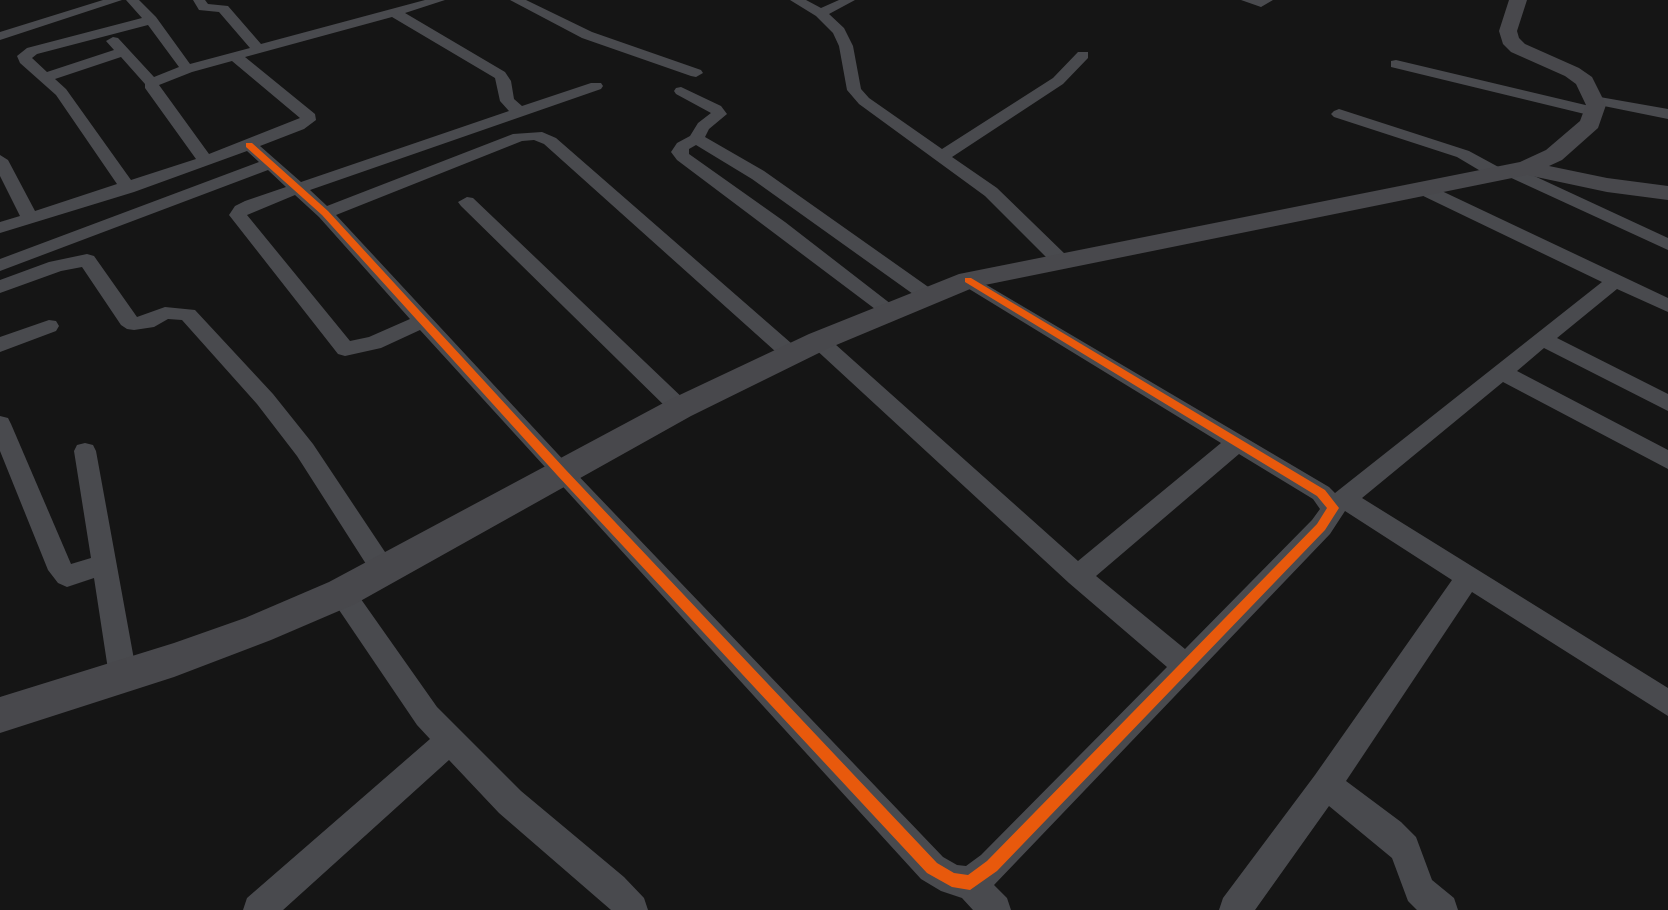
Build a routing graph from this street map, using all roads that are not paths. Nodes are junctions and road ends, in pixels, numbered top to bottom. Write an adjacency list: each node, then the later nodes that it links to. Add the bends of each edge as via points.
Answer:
1 (116, 0): 15 (street)
2 (132, 0): 13 (street)
3 (199, 0): 16 (street, via 204,7 223,9)
4 (439, 0): 11 (street)
5 (516, 0): 22 (street, via 568,27)
6 (796, 0): 12 (street)
7 (849, 0): 12 (street)
8 (1247, 0): 9 (street)
9 (1267, 0)
10 (1518, 0): 27 (main road, via 1508,31 1510,40 1585,81)
11 (395, 13): 16 (street); 28 (street, via 500,75 506,100)
12 (821, 13): 33 (street, via 846,46 854,90)
13 (150, 20): 14 (street); 21 (street)
14 (104, 32): 17 (street); 23 (street, via 24,55)
15 (0, 36)
16 (259, 50): 19 (street)
17 (123, 52): 23 (street); 24 (street)
18 (1083, 55): 33 (street, via 1026,104)
19 (236, 57): 21 (street); 32 (street, via 309,120)
20 (1396, 64): 27 (street)
21 (187, 69): 24 (street)
22 (696, 73)
23 (46, 78): 38 (street, via 61,92)
24 (152, 83): 35 (street)
25 (596, 86): 28 (street)
26 (681, 91): 31 (street, via 719,114 703,126)
27 (1594, 106): 30 (street); 37 (main road, via 1590,123 1575,138 1554,155)
28 (520, 112): 39 (street)
29 (1339, 114): 37 (street)
30 (1668, 114)
31 (696, 139): 52 (street, via 758,175); 54 (street, via 683,146 682,157)
32 (249, 145): 35 (street); 36 (street)
33 (942, 156): 48 (street, via 1005,203)
34 (0, 160): 44 (street)
35 (206, 161): 38 (street)
36 (270, 164): 39 (street); 47 (street)
37 (1513, 172): 40 (main road); 41 (main road); 46 (street)
38 (128, 188): 44 (street)
39 (299, 189): 43 (street); 55 (street, via 251,205 238,215 345,349 374,343)
40 (1423, 189): 48 (main road); 50 (street)
41 (1668, 193)
42 (467, 202): 63 (street)
43 (325, 213): 55 (street); 60 (street, via 519,137 536,135 550,141)
44 (30, 219): 45 (street)
45 (0, 228)
46 (1668, 245)
47 (2, 260)
48 (1060, 260): 49 (main road)
49 (968, 280): 52 (main road); 65 (street)
50 (1615, 281): 53 (street); 57 (street)
51 (0, 287): 71 (street, via 87,260 134,324 165,313 188,314 305,450)
52 (927, 295): 54 (main road)
53 (1668, 306)
54 (890, 311): 58 (main road)
55 (424, 320): 68 (street)
56 (49, 326): 59 (street)
57 (1544, 340): 61 (street); 62 (street)
58 (819, 341): 60 (main road); 72 (street)
59 (0, 345)
60 (792, 355): 63 (main road)
61 (1503, 373): 67 (street); 69 (street)
62 (1668, 403)
63 (680, 408): 68 (main road)
64 (0, 424): 70 (street, via 61,570 68,576)
65 (1237, 443): 69 (street); 72 (street)
66 (85, 452): 70 (street)
67 (1668, 460)
68 (561, 472): 71 (main road); 81 (street, via 932,868 952,880)
69 (1339, 504): 73 (street); 75 (street)
70 (104, 564): 76 (street)
71 (384, 572): 74 (main road)
72 (1078, 576): 75 (street)
73 (1468, 577): 77 (street); 80 (street)
74 (342, 593): 76 (main road, via 258,629); 79 (street, via 427,716)
75 (1185, 666): 81 (street, via 992,866)
76 (123, 676): 78 (main road)
77 (1668, 703)
78 (0, 715)
79 (450, 740): 82 (street); 83 (street, via 510,802 613,888)
80 (1326, 785): 85 (street); 86 (street, via 1405,848 1419,890)
81 (970, 883): 84 (street)
82 (259, 910)
83 (632, 910)
84 (995, 910)
85 (1235, 910)
86 (1442, 910)

